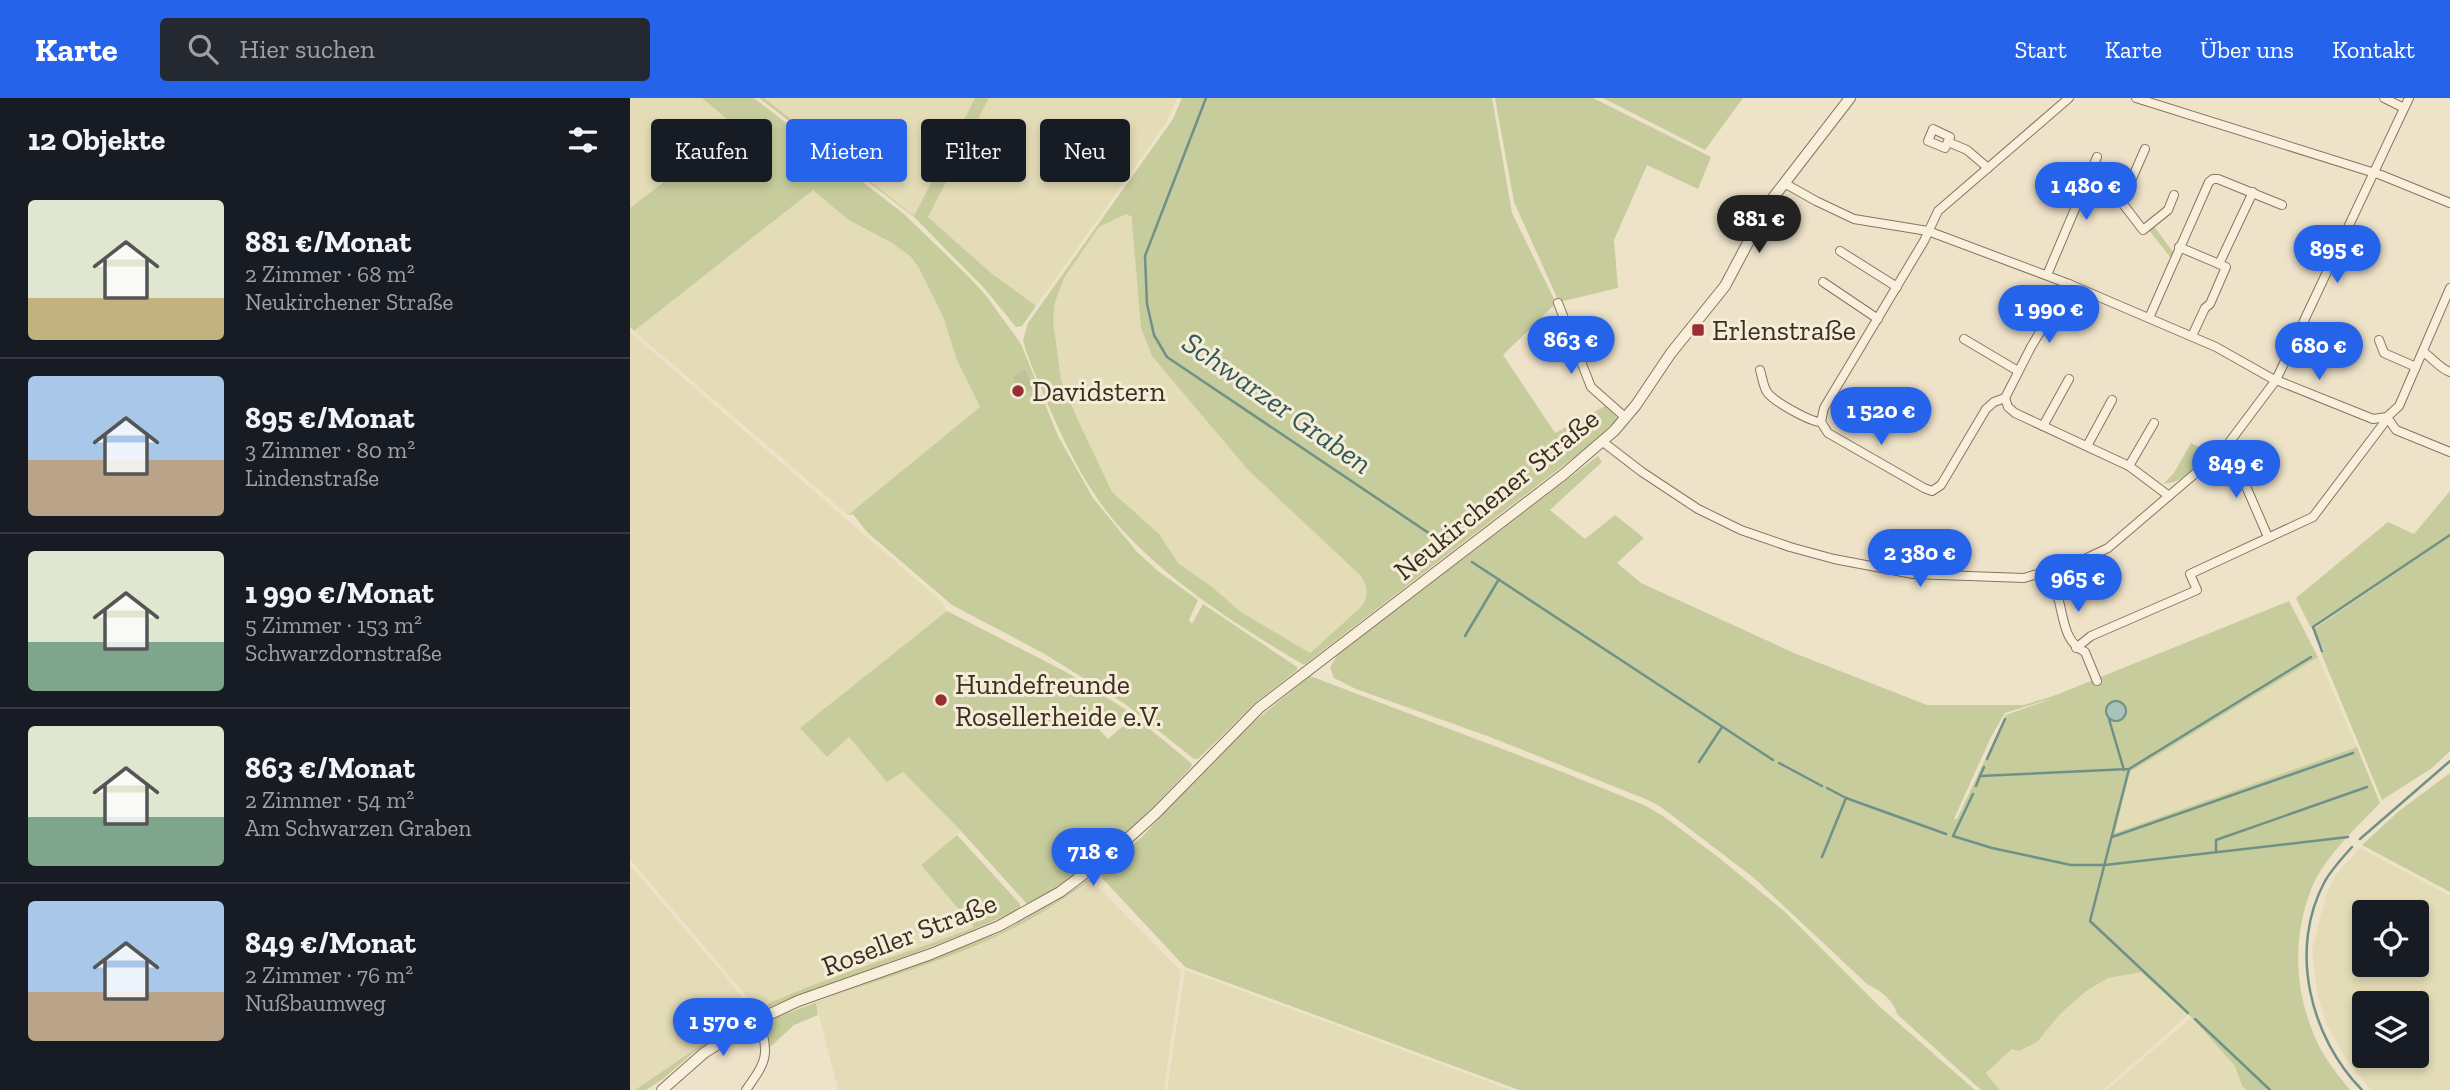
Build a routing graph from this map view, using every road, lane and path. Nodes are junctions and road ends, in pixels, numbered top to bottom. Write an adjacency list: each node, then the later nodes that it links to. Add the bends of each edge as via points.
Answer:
1 (1850, 98): 12 (street, Neukirchener Straße)
2 (2069, 98): 10 (street)
3 (2136, 98): 11 (street)
4 (2384, 98): 6 (street)
5 (2409, 98): 6 (street)
6 (2404, 108): 11 (street)
7 (1948, 142): 10 (street, via 1967,150)
8 (2145, 149): 14 (street, via 2123,204 2143,230 2168,210)
9 (2097, 157): 21 (street)
10 (1988, 168): 17 (street, via 1938,211)
11 (2373, 174): 15 (street); 38 (street)
12 (1784, 183): 17 (street, via 1854,219); 42 (street, Neukirchener Straße, via 1726,286)
13 (2253, 192): 16 (street); 18 (street, via 2213,179); 20 (street)
14 (2174, 195)
15 (2450, 203)
16 (2282, 205)
17 (1928, 231): 21 (street); 24 (street)
18 (2179, 247): 20 (street); 27 (street)
19 (1840, 251): 24 (street)
20 (2219, 264): 29 (street, via 2226,267)
21 (2047, 275): 23 (street)
22 (1824, 282): 28 (street)
23 (2069, 284): 27 (street); 35 (street)
24 (1897, 287): 28 (street)
25 (2450, 288): 32 (street)
26 (1558, 303): 42 (street, via 1591,387)
27 (2149, 318): 29 (street)
28 (1878, 319): 43 (street)
29 (2192, 337): 38 (street)
30 (1964, 339): 35 (street)
31 (2379, 340): 33 (street, via 2384,353)
32 (2423, 352): 33 (street); 36 (street)
33 (2416, 367): 41 (street, via 2399,406)
34 (1760, 370): 43 (street, via 1770,395 1806,418)
35 (2018, 371): 39 (street)
36 (2450, 372)
37 (2069, 379): 45 (street)
38 (2276, 380): 41 (street, via 2373,419); 48 (street)
39 (2005, 398): 43 (street, via 1986,409 1941,485 1932,491 1828,433); 45 (street, via 2011,410)
40 (2112, 400): 47 (street)
41 (2387, 417): 49 (street, via 2396,430); 52 (street, via 2313,517)
42 (1626, 418): 46 (street, Neukirchener Straße)
43 (1821, 419)
44 (2154, 423): 50 (street)
45 (2043, 426): 47 (street)
46 (1603, 442): 51 (street, via 1679,498 1741,530 1815,555 1932,576 2024,578 2062,568 2108,548); 56 (street, Neukirchener Straße)
47 (2087, 446): 50 (street)
48 (2225, 448): 51 (street); 52 (street, via 2232,454)
49 (2450, 452)
50 (2129, 466): 51 (street)
51 (2169, 496)
52 (2268, 537): 54 (street, via 2190,574 2197,590 2091,636)
53 (2057, 594): 54 (street, via 2069,640)
54 (2076, 648): 55 (street, via 2085,652)
55 (2097, 681)
56 (1251, 715): 57 (street, Roseller Straße, via 1130,837 1048,899 975,937)
57 (758, 1019): 58 (street, Roseller Straße, via 704,1053); 59 (street, via 764,1040 763,1065)
58 (662, 1090)
59 (746, 1090)

